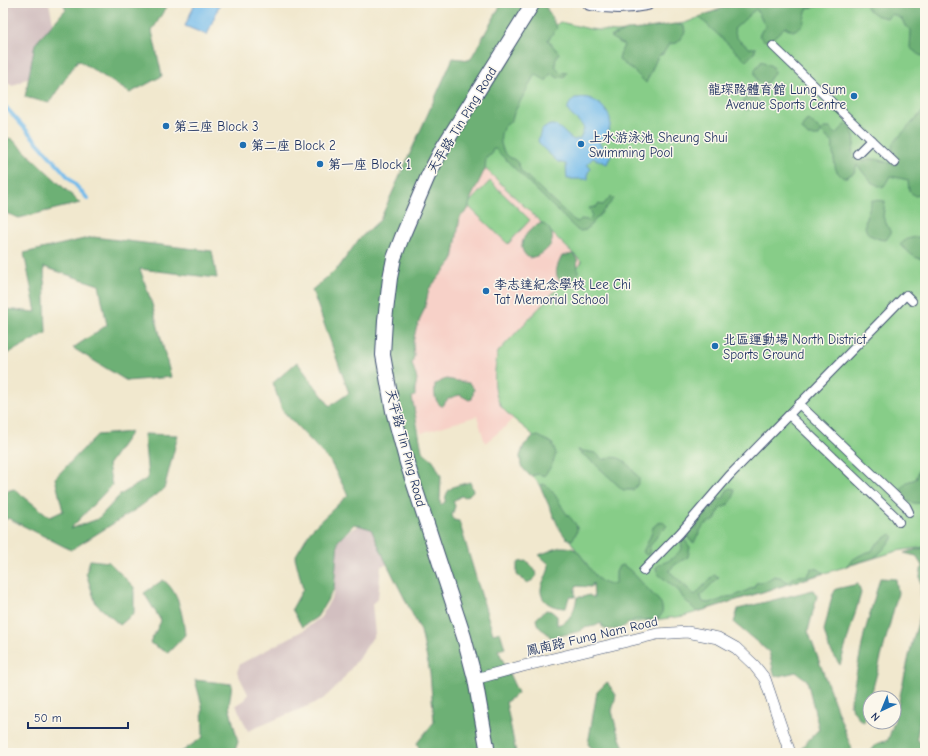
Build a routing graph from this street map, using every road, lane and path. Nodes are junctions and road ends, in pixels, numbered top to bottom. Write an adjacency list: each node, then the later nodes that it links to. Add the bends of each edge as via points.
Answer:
1 (533, 3): 14 (street, 天平路 Tin Ping Road, via 443,147 428,176 394,258 385,320 383,355 393,411)
2 (590, 3): 3 (street, via 607,7)
3 (647, 3)
4 (774, 46): 5 (street)
5 (871, 140): 6 (street); 7 (street)
6 (857, 154)
7 (895, 163)
8 (912, 301): 9 (street, via 906,295)
9 (799, 404): 10 (street); 11 (street, via 902,502)
10 (789, 415): 12 (street); 13 (street, via 730,474 680,533)
11 (909, 512)
12 (900, 522)
13 (642, 571)
14 (475, 679): 15 (street, 天平路 Tin Ping Road); 16 (street, 鳳南路 Fung Nam Road, via 657,634 687,632 718,638 736,648 765,680)
15 (488, 753)
16 (790, 753)

